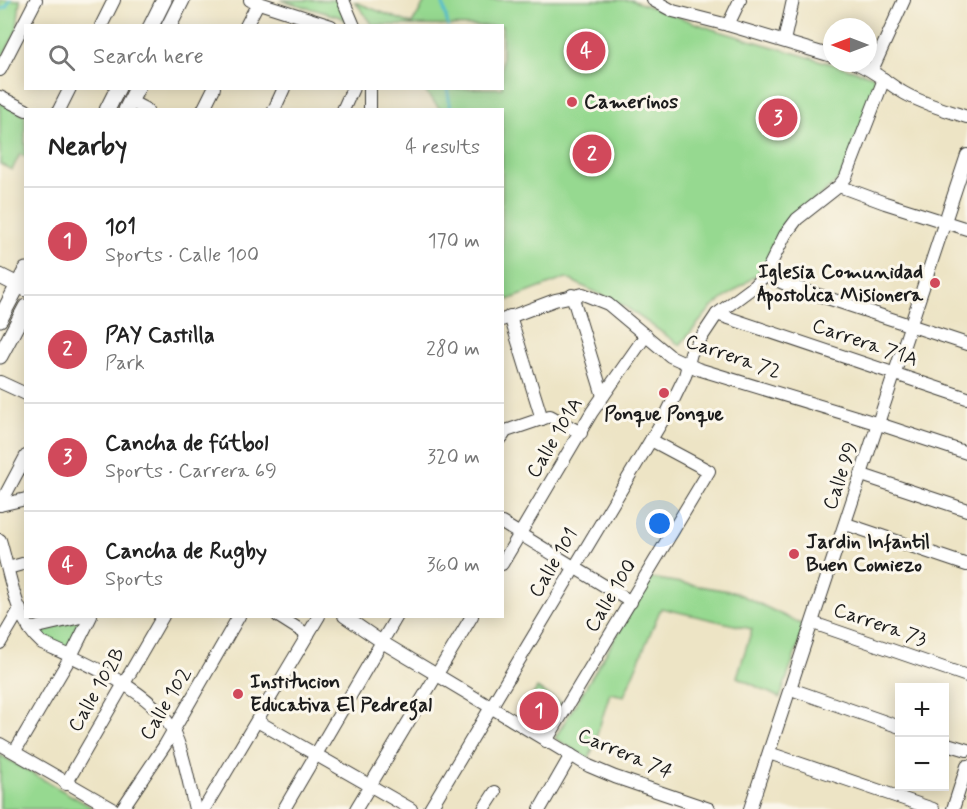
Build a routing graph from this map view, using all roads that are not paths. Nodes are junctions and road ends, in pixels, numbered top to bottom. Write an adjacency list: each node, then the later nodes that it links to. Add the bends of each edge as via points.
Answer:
1 (36, 0): 21 (street)
2 (114, 0): 11 (street)
3 (164, 0): 12 (main road)
4 (182, 0): 13 (main road)
5 (343, 0): 16 (street)
6 (740, 0): 17 (street)
7 (793, 0): 18 (street)
8 (904, 0): 20 (street)
9 (254, 1): 14 (street); 15 (street)
10 (659, 1): 17 (street, via 673,11)
11 (102, 24)
12 (152, 24)
13 (170, 24)
14 (247, 24)
15 (322, 24)
16 (353, 24)
17 (728, 25): 18 (street)
18 (784, 42): 19 (street)
19 (823, 53)
20 (877, 59)
21 (0, 70)
22 (875, 72): 23 (street)
23 (884, 79): 40 (street, via 921,102); 42 (street)
24 (69, 90): 32 (street)
25 (117, 90): 33 (main road)
26 (213, 90): 35 (street)
27 (283, 90): 36 (street)
28 (352, 90): 37 (street)
29 (370, 90): 38 (street)
30 (0, 97): 39 (street)
31 (131, 100): 34 (street)
32 (60, 108)
33 (108, 108)
34 (144, 108)
35 (204, 108)
36 (275, 108)
37 (344, 108)
38 (370, 108)
39 (24, 109)
40 (967, 117)
41 (967, 155): 43 (street, Calle 99)
42 (839, 186): 43 (street); 45 (street, via 797,219)
43 (944, 220): 44 (street); 53 (street, Calle 99)
44 (967, 229)
45 (765, 275): 50 (street); 53 (street)
46 (0, 276): 47 (main road)
47 (22, 287): 52 (main road)
48 (572, 295): 51 (street); 54 (street, Carrera 72, via 583,294 608,304); 61 (street)
49 (24, 311): 56 (main road)
50 (717, 314): 57 (street); 58 (street, Carrera 71A)
51 (506, 318): 63 (street)
52 (0, 319)
53 (910, 325): 55 (street); 58 (street, Calle 99)
54 (646, 335): 57 (street, Carrera 72); 61 (street, Calle 101A)
55 (967, 344)
56 (0, 356)
57 (687, 365): 64 (street, Carrera 72); 67 (street, Calle 101, via 667,414)
58 (895, 374): 62 (street, Carrera 71A); 64 (street, Calle 99)
59 (0, 381): 60 (street)
60 (24, 393)
61 (603, 396): 65 (street, Calle 101A)
62 (967, 398)
63 (542, 419): 65 (street, via 550,416); 66 (street)
64 (879, 424): 68 (street, Carrera 72); 70 (street, Calle 99)
65 (581, 433): 76 (street, Calle 101A)
66 (504, 434)
67 (651, 440): 81 (street, Calle 101); 83 (street, Calle 100, via 709,471)
68 (967, 453)
69 (24, 460): 72 (street)
70 (862, 475): 73 (street); 75 (street, Calle 99)
71 (24, 499): 72 (street)
72 (0, 505)
73 (967, 510)
74 (504, 524): 76 (street)
75 (846, 524): 80 (street); 96 (street, Calle 99)
76 (520, 534): 78 (street, Calle 101A); 81 (street)
77 (0, 540): 82 (street)
78 (504, 561)
79 (24, 564): 82 (street)
80 (967, 565)
81 (574, 567): 83 (street); 106 (street, Calle 101)
82 (8, 568): 84 (street)
83 (631, 602): 110 (street, Calle 100)
84 (20, 609): 85 (street); 100 (street)
85 (24, 618)
86 (24, 618): 97 (street)
87 (76, 618): 97 (street)
88 (90, 618): 101 (street)
89 (162, 618): 104 (street, Calle 102B)
90 (238, 618): 109 (street, Calle 102)
91 (281, 618): 98 (street)
92 (318, 618): 98 (street)
93 (347, 618): 99 (street, Carrera 74)
94 (396, 618): 99 (street)
95 (471, 618): 102 (street)
96 (813, 623): 103 (street, Carrera 73); 105 (street, Calle 99)
97 (29, 629): 101 (street, via 42,643)
98 (308, 635): 107 (street)
99 (382, 642): 102 (street, Carrera 74); 116 (street)
100 (0, 643)
101 (71, 656): 104 (street); 114 (street)
102 (438, 675): 106 (street, Carrera 74); 120 (street)
103 (967, 676)
104 (123, 683): 109 (street, via 151,702); 119 (street, Calle 102B)
105 (791, 689): 108 (street); 115 (street, Calle 99)
106 (492, 708): 110 (street, Carrera 74); 130 (street, Calle 101)
107 (256, 720): 116 (street); 123 (street)
108 (895, 725)
109 (173, 730): 122 (street); 125 (street, Calle 102)
110 (546, 741): 117 (street, Carrera 74)
111 (949, 743): 113 (street)
112 (0, 744): 114 (street)
113 (967, 750)
114 (15, 751): 119 (street)
115 (769, 753): 134 (street, Calle 99); 135 (street)
116 (316, 754): 120 (street); 127 (street)
117 (571, 756): 132 (street); 133 (street, Carrera 74, via 615,777)
118 (967, 766): 136 (street)
119 (66, 784): 124 (street)
120 (370, 786): 128 (street); 129 (street)
121 (495, 792): 131 (street)
122 (191, 795): 123 (street); 126 (street)
123 (206, 805)
124 (113, 809)
125 (122, 809)
126 (195, 809)
127 (284, 809)
128 (356, 809)
129 (411, 809)
130 (430, 809)
131 (484, 809)
132 (540, 809)
133 (708, 809)
134 (750, 809)
135 (933, 809)
136 (953, 809)

